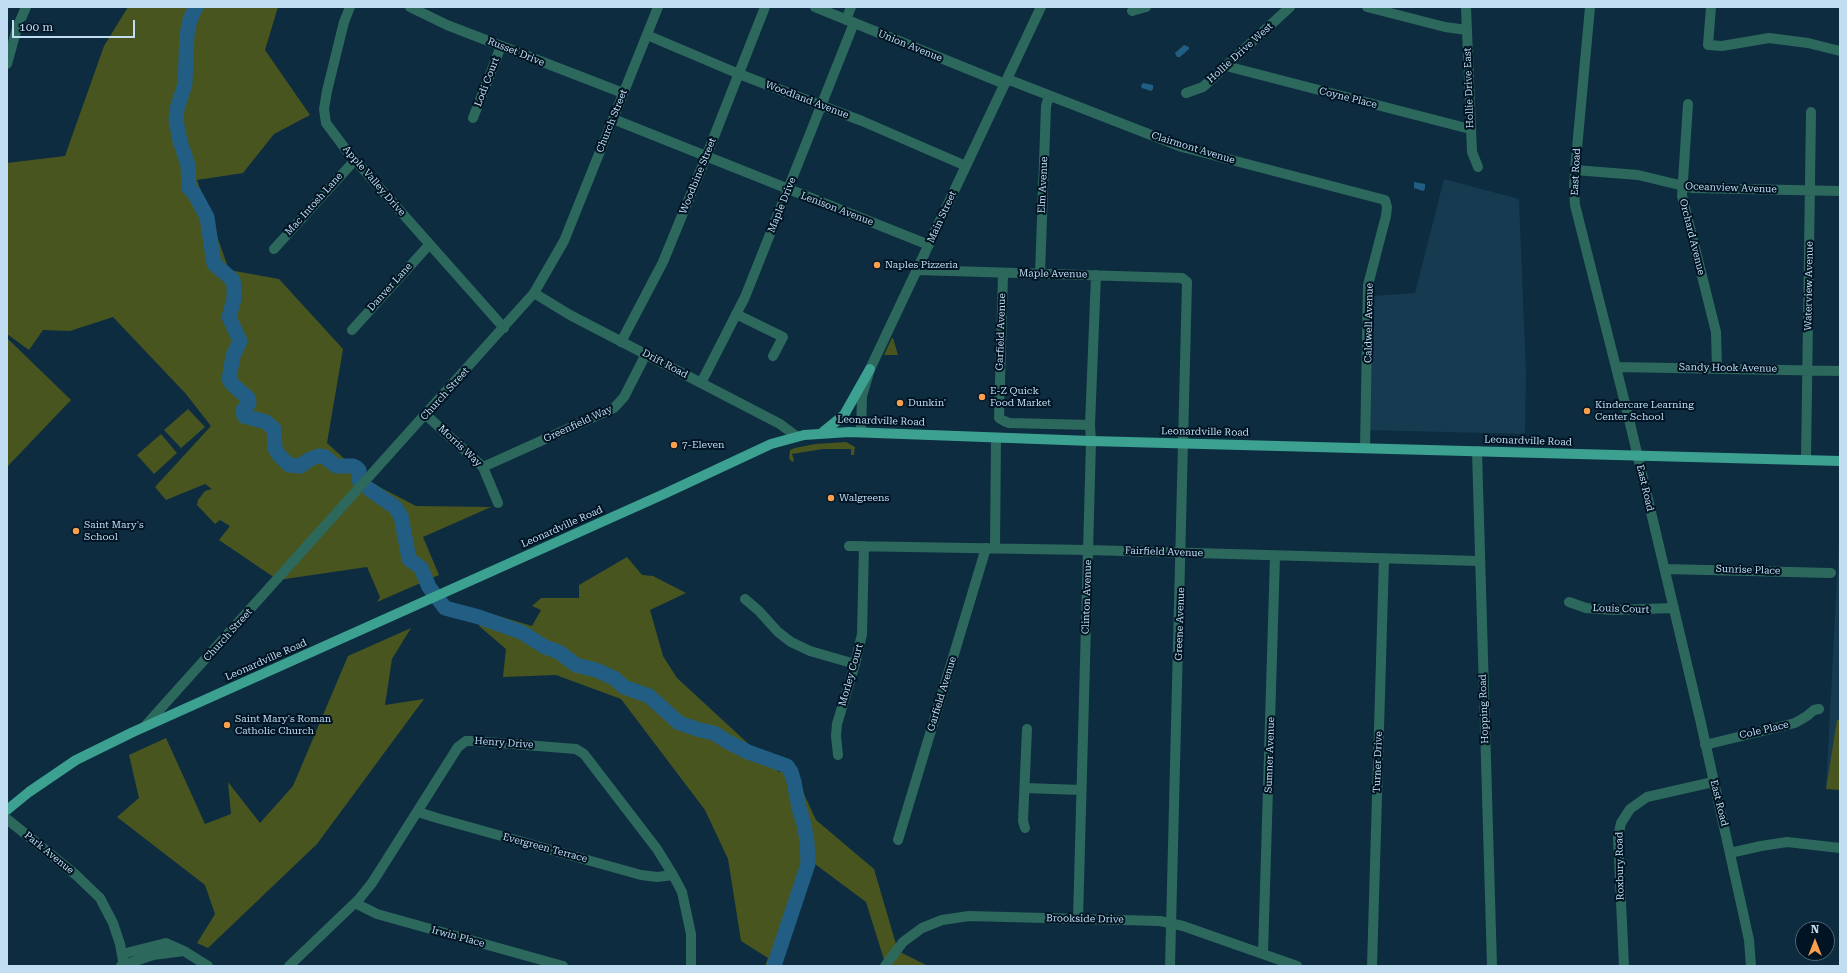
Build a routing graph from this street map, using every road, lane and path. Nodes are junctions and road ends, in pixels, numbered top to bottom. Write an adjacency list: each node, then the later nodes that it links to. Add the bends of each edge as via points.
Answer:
1 (26, 7): 21 (street)
2 (350, 7): 35 (street, Apple Valley Drive, via 337,49 324,109 326,123)
3 (410, 7): 19 (street, Russet Drive)
4 (658, 7): 18 (street, Church Street)
5 (765, 7): 23 (street, Woodbine Street)
6 (815, 7): 16 (street, Union Avenue)
7 (851, 7): 16 (street, Maple Drive)
8 (1041, 7): 24 (street, Main Street)
9 (1146, 7): 15 (street)
10 (1290, 7): 22 (street, Hollie Drive West)
11 (1367, 7): 17 (street, via 1445,27)
12 (1466, 7): 17 (street, Hollie Drive East)
13 (1590, 7): 38 (street, East Road)
14 (1711, 7): 20 (street, via 1708,45 1722,46 1769,38 1808,43)
15 (1132, 11)
16 (850, 21): 24 (street, Union Avenue); 29 (street, Maple Drive)
17 (1467, 30): 33 (street, Hollie Drive East)
18 (647, 35): 23 (street, Woodland Avenue); 25 (street, Church Street)
19 (501, 46): 25 (street, Russet Drive); 31 (street, Lodi Court)
20 (1840, 51)
21 (7, 64)
22 (1226, 66): 26 (street, Hollie Drive West, via 1203,87); 33 (street, Coyne Place)
23 (739, 74): 29 (street, Woodland Avenue); 34 (street, Woodbine Street)
24 (1006, 81): 27 (street, Clairmont Avenue); 36 (street, Main Street)
25 (623, 93): 32 (street, Church Street)
26 (1186, 93)
27 (1049, 96): 43 (street, Clairmont Avenue, via 1182,147); 49 (street, Elm Avenue, via 1046,106)
28 (1688, 104): 39 (street, Orchard Avenue)
29 (821, 106): 36 (street, Woodland Avenue); 40 (street, Maple Drive)
30 (1811, 112): 41 (street, Waterview Avenue)
31 (473, 118)
32 (613, 119): 34 (street, Lenison Avenue); 52 (street, Church Street, via 564,241)
33 (1470, 128): 37 (street, Hollie Drive East, via 1472,152)
34 (706, 157): 40 (street, Lenison Avenue); 56 (street, Woodbine Street, via 663,262)
35 (355, 160): 44 (street, Apple Valley Drive); 46 (street, Mac Intosh Lane)
36 (966, 166): 45 (street, Main Street)
37 (1478, 167)
38 (1575, 170): 39 (street, Oceanview Avenue, via 1638,175); 59 (street, East Road, via 1575,205)
39 (1682, 186): 41 (street, Oceanview Avenue); 61 (street, Orchard Avenue, via 1682,200 1716,332)
40 (788, 190): 45 (street, Lenison Avenue); 53 (street, Maple Drive)
41 (1811, 190): 42 (street, Oceanview Avenue); 62 (street, Waterview Avenue)
42 (1840, 191)
43 (1384, 200): 73 (street, Caldwell Avenue, via 1387,207 1386,216 1368,285)
44 (430, 245): 54 (street, Apple Valley Drive); 55 (street, Danver Lane)
45 (929, 245): 47 (street, Main Street)
46 (274, 249)
47 (917, 270): 48 (street, Maple Avenue); 60 (street, Main Street)
48 (1003, 274): 49 (street, Maple Avenue); 66 (street, Garfield Avenue, via 999,418 1010,423)
49 (1040, 274): 50 (street, Maple Avenue)
50 (1096, 275): 51 (street, Maple Avenue, via 1182,278); 66 (street, Clinton Avenue)
51 (1187, 282): 72 (street, Greene Avenue)
52 (534, 293): 54 (street, Church Street); 56 (street, Drift Road, via 544,301)
53 (736, 314): 58 (street, via 783,337); 64 (street, Maple Drive)
54 (504, 328): 65 (street, Church Street)
55 (352, 330)
56 (621, 342): 57 (street, Drift Road)
57 (646, 354): 64 (street, Drift Road); 78 (street, Greenfield Way, via 624,398 614,408)
58 (773, 356)
59 (1616, 367): 61 (street, Sandy Hook Avenue); 75 (street, East Road)
60 (870, 369): 67 (main road, via 844,415); 68 (street, Main Street, via 861,400)
61 (1718, 369): 62 (street, Sandy Hook Avenue)
62 (1808, 370): 63 (street, Sandy Hook Avenue); 76 (street, Waterview Avenue)
63 (1840, 371)
64 (701, 383): 69 (street, Drift Road, via 780,424)
65 (426, 415): 78 (street, Morris Way); 95 (street, Church Street)
66 (1090, 425): 71 (street, Clinton Avenue)
67 (823, 432): 68 (main road, Leonardville Road); 69 (main road, Leonardville Road)
68 (861, 432): 70 (main road, Leonardville Road)
69 (796, 436): 95 (main road, Leonardville Road, via 771,444)
70 (996, 438): 71 (main road, Leonardville Road); 82 (street, Garfield Avenue)
71 (1092, 441): 72 (main road, Leonardville Road); 83 (street, Clinton Avenue)
72 (1183, 444): 73 (main road, Leonardville Road); 84 (street, Greene Avenue)
73 (1365, 448): 74 (main road, Leonardville Road)
74 (1477, 451): 75 (main road, Leonardville Road); 87 (street, Hopping Road)
75 (1638, 456): 76 (main road, Leonardville Road); 88 (street, East Road)
76 (1806, 460): 77 (main road, Leonardville Road)
77 (1840, 461)
78 (484, 467): 79 (street, Morris Way)
79 (498, 503)
80 (849, 546): 81 (street, Fairfield Avenue)
81 (864, 546): 82 (street, Fairfield Avenue); 93 (street, Morley Court, via 862,634)
82 (991, 548): 83 (street, Fairfield Avenue); 106 (street, Garfield Avenue)
83 (1088, 550): 84 (street, Fairfield Avenue); 101 (street, Clinton Avenue)
84 (1182, 552): 85 (street, Fairfield Avenue); 112 (street, Greene Avenue)
85 (1275, 556): 86 (street, Fairfield Avenue); 115 (street, Sumner Avenue)
86 (1384, 559): 87 (street, Fairfield Avenue); 124 (street, Turner Drive)
87 (1479, 561): 125 (street, Hopping Road)
88 (1665, 569): 89 (street, Sunrise Place); 92 (street, East Road)
89 (1831, 573)
90 (745, 599): 93 (street, via 791,642 810,651)
91 (1569, 602): 92 (street, Louis Court, via 1586,608 1613,610)
92 (1674, 608): 97 (street, East Road)
93 (855, 664): 98 (street, Morley Court, via 837,724)
94 (1819, 710): 97 (street, Cole Place, via 1814,710 1795,723)
95 (145, 726): 102 (main road, Leonardville Road, via 76,760)
96 (1027, 729): 100 (street)
97 (1705, 745): 99 (street, East Road)
98 (838, 755)
99 (1713, 782): 108 (street, East Road); 126 (street, Roxbury Road, via 1647,797 1630,809 1621,823 1618,837)
100 (1025, 788): 101 (street); 105 (street)
101 (1082, 790): 111 (street, Clinton Avenue)
102 (7, 810)
103 (418, 812): 109 (street, Evergreen Terrace, via 641,875); 109 (street, Henry Drive, via 458,747 466,741 576,749 584,754 657,849); 110 (street, Henry Drive, via 384,867)
104 (7, 819): 114 (street, Park Avenue, via 100,898 113,923)
105 (1025, 828)
106 (898, 840)
107 (1840, 848): 108 (street, via 1787,842)
108 (1730, 854): 127 (street, East Road, via 1749,940)
109 (673, 875): 120 (street, Henry Drive, via 682,892 691,934)
110 (355, 903): 118 (street, Henry Drive); 119 (street, Irwin Place, via 376,914)
111 (1078, 919): 112 (street, Brookside Drive); 121 (street, Brookside Drive, via 969,916 942,920 922,928 908,938 898,947)
112 (1171, 923): 115 (street, Brookside Drive); 122 (street, Greene Avenue)
113 (184, 951): 114 (street, via 166,943); 116 (street, via 153,955); 117 (street)
114 (122, 954): 116 (street, Park Avenue)
115 (1263, 954): 123 (street, Brookside Drive)
116 (123, 966)
117 (208, 966)
118 (289, 966)
119 (563, 966)
120 (691, 966)
121 (885, 966)
122 (1170, 966)
123 (1297, 966)
124 (1372, 966)
125 (1492, 966)
126 (1624, 966)
127 (1751, 966)

